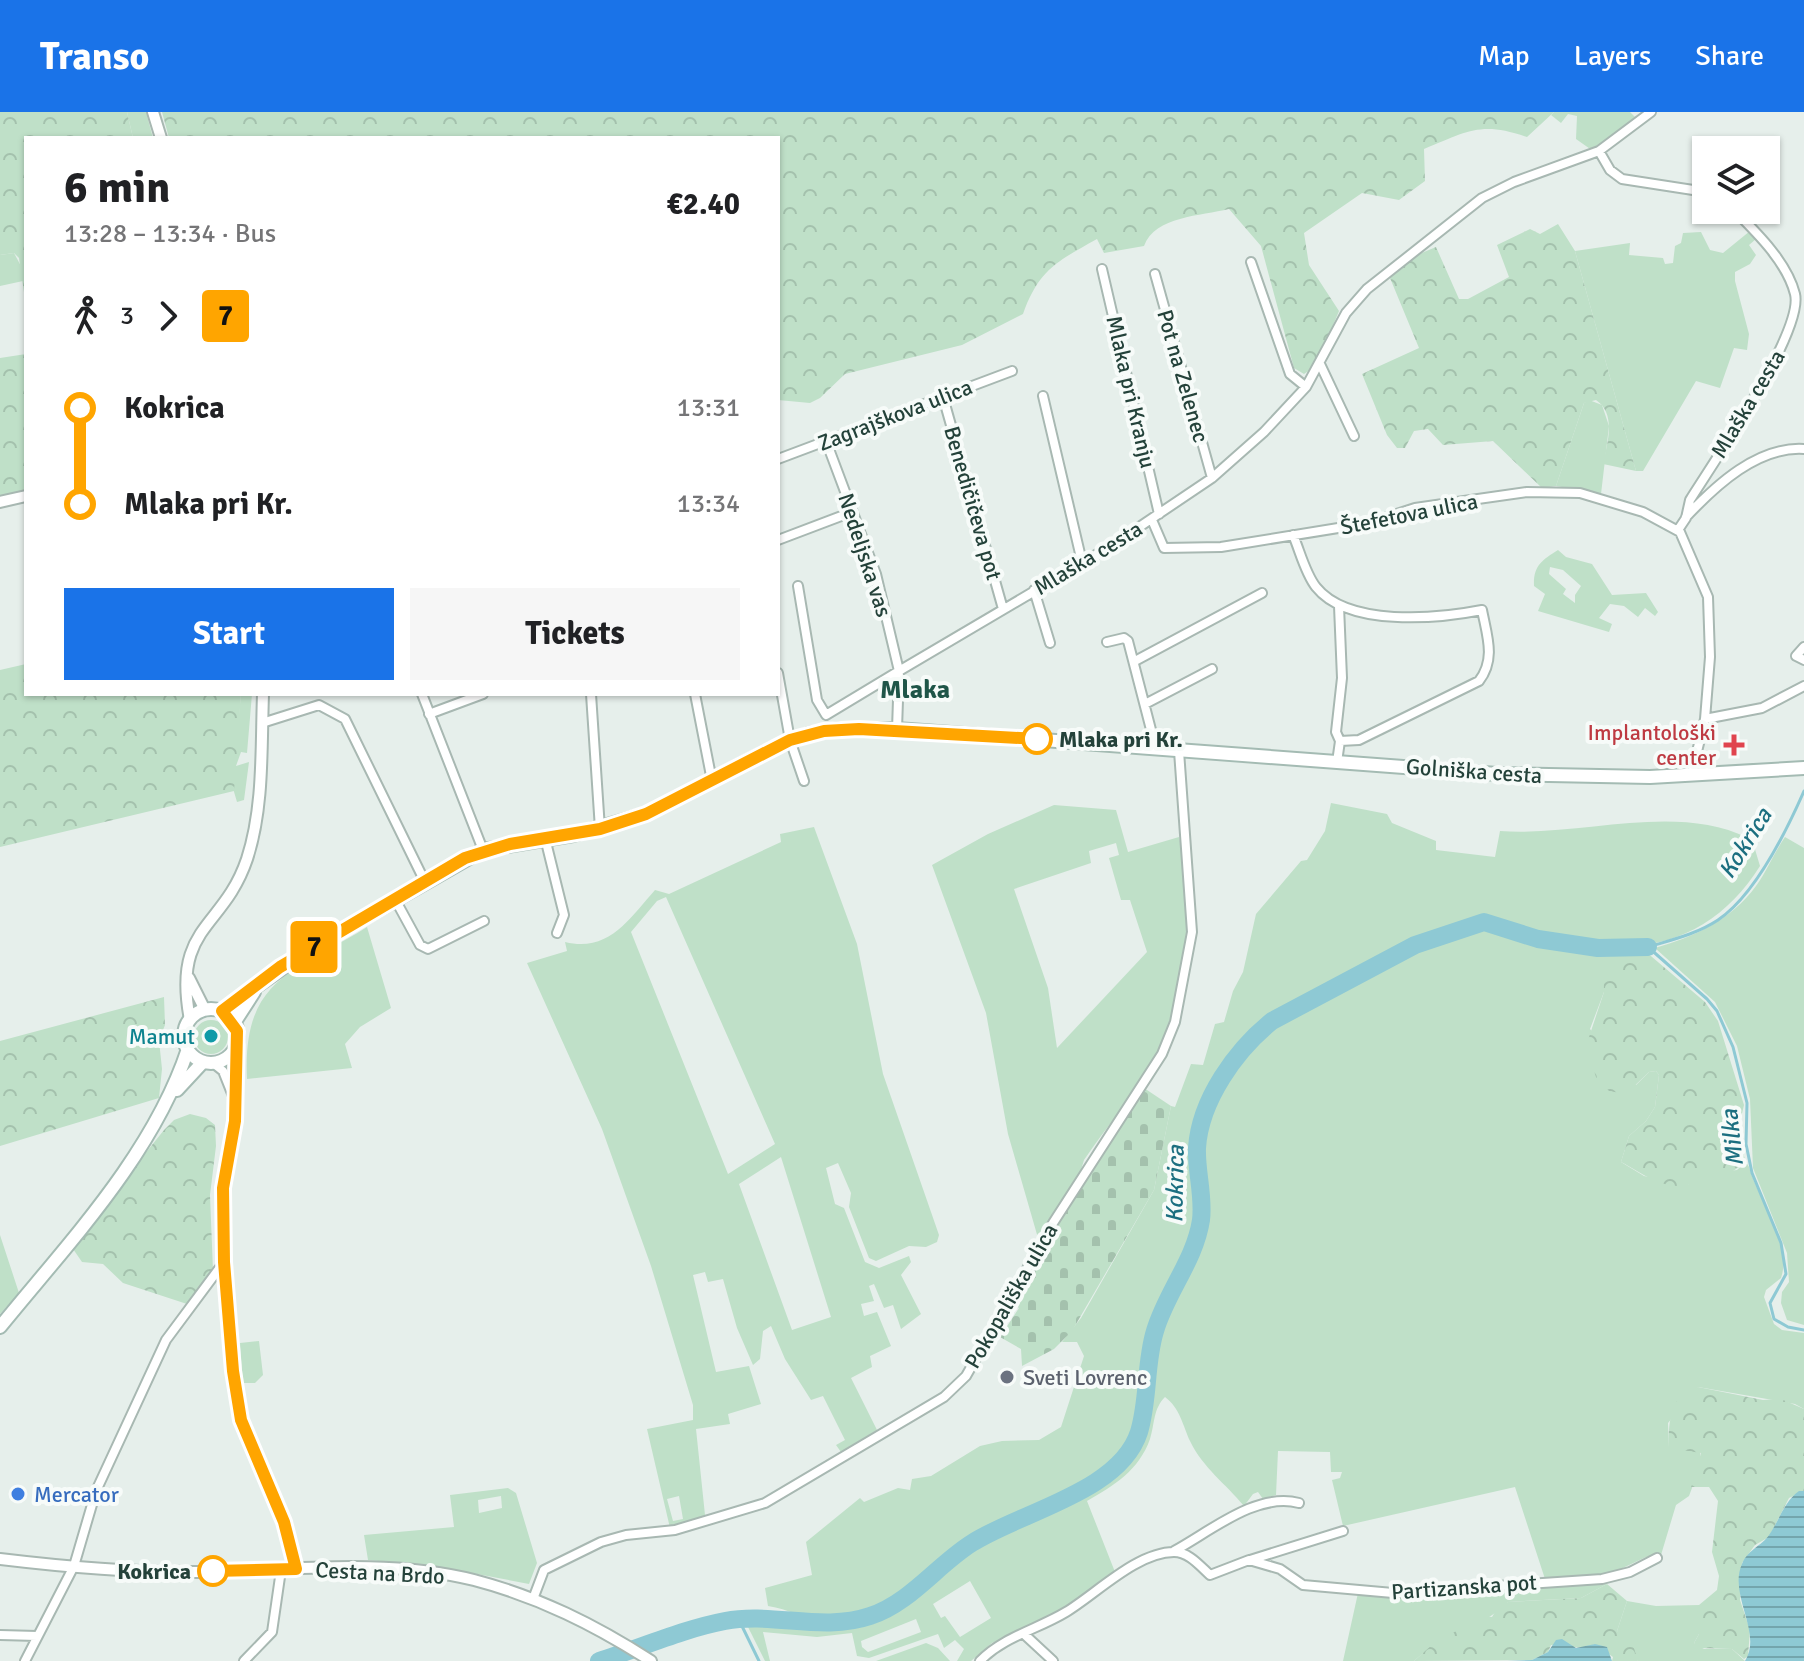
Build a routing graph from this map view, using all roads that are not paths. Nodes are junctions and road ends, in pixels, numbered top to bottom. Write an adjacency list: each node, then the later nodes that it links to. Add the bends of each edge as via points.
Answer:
1 (153, 112): 3 (street)
2 (1651, 112): 4 (street, Mlaška cesta)
3 (160, 136)
4 (1599, 151): 5 (street, via 1622,179); 11 (street, Mlaška cesta, via 1482,198 1385,272 1346,313)
5 (1692, 190)
6 (1746, 224): 10 (street, Mlaška cesta)
7 (1251, 262): 13 (street, via 1290,374)
8 (1102, 269): 24 (street, Mlaka pri Kranju)
9 (1155, 274): 20 (street, Pot na Zelenec)
10 (1800, 292): 25 (street, Mlaška cesta, via 1782,349 1690,500)
11 (1320, 364): 13 (street, Mlaška cesta); 16 (street)
12 (1012, 371): 15 (street, Zagrajškova ulica)
13 (1306, 387): 20 (street, Mlaška cesta)
14 (1043, 396): 29 (street)
15 (943, 397): 17 (street, Zagrajškova ulica); 34 (street, Benedičičeva pot)
16 (1354, 436)
17 (826, 441): 19 (street, Zagrajškova ulica); 23 (street, Nedeljska vas)
18 (1804, 449): 25 (street, Mlaška cesta, via 1779,449 1757,458)
19 (780, 458)
20 (1212, 478): 24 (street, Mlaška cesta)
21 (24, 496): 22 (street)
22 (0, 502)
23 (852, 512): 28 (street); 41 (street, Nedeljska vas, via 876,574)
24 (1155, 517): 27 (street, Štefetova ulica, via 1164,548 1221,547); 29 (street, Mlaška cesta)
25 (1686, 518): 26 (street, Mlaška cesta)
26 (1678, 530): 27 (street, Štefetova ulica, via 1643,512 1580,493 1539,491 1415,508 1369,523); 51 (street, via 1708,597)
27 (1293, 535): 33 (street, via 1314,585)
28 (780, 539)
29 (1082, 562): 31 (street, Mlaška cesta)
30 (798, 586): 41 (street, via 823,714)
31 (1034, 590): 34 (street, Mlaška cesta); 36 (street)
32 (1262, 593): 39 (street)
33 (1339, 606): 55 (street); 55 (street, via 1364,615 1482,610 1490,650 1488,669 1466,690 1359,740)
34 (1003, 609): 41 (street, Mlaška cesta)
35 (1107, 642): 39 (street, via 1124,638)
36 (1050, 643)
37 (1804, 647): 38 (street, via 1796,656)
38 (1804, 660)
39 (1135, 661): 49 (street)
40 (1212, 669): 49 (street)
41 (899, 671): 53 (street)
42 (780, 684): 54 (street)
43 (1804, 686): 51 (street, via 1762,708)
44 (263, 696): 52 (street)
45 (423, 696): 50 (street)
46 (478, 696): 50 (street)
47 (591, 696): 63 (street)
48 (695, 696): 61 (street)
49 (1145, 704): 56 (street)
50 (429, 714): 65 (street)
51 (1705, 719): 60 (street)
52 (262, 723): 66 (street, via 319,705 345,719); 70 (street, via 255,830 246,861 193,943)
53 (897, 729): 54 (main road, Golniška cesta, via 824,731); 56 (main road, Golniška cesta)
54 (790, 740): 61 (main road, Golniška cesta); 62 (street)
55 (1340, 741): 58 (street)
56 (1156, 749): 57 (main road, Golniška cesta)
57 (1179, 751): 58 (main road, Golniška cesta); 92 (street, Pokopališka ulica, via 1192,932 1175,1022 1162,1054 1045,1236 966,1376 944,1397 785,1493 709,1522 601,1542 544,1570)
58 (1337, 762): 60 (main road, Golniška cesta, via 1540,776)
59 (1798, 769): 60 (main road, Golniška cesta)
60 (1691, 776)
61 (712, 781): 63 (main road, Golniška cesta, via 646,814)
62 (804, 781)
63 (600, 829): 64 (main road, Golniška cesta)
64 (545, 838): 65 (main road, Golniška cesta); 69 (street, via 564,915)
65 (483, 850): 66 (main road, Golniška cesta)
66 (425, 882): 67 (main road, Golniška cesta)
67 (396, 901): 68 (street, via 420,945 428,949); 71 (main road, Golniška cesta, via 299,955)
68 (484, 921)
69 (557, 933)
70 (186, 972): 72 (street); 74 (street)
71 (258, 986): 73 (main road, Golniška cesta); 75 (main road)
72 (205, 1010): 73 (main road); 74 (main road)
73 (222, 1011): 75 (main road)
74 (190, 1020): 77 (main road, via 185,1029)
75 (234, 1023): 76 (main road)
76 (235, 1048): 78 (main road, via 223,1061); 79 (street, Cesta na Brdo)
77 (188, 1049): 78 (main road); 80 (main road)
78 (208, 1063): 79 (street, via 229,1082); 80 (main road)
79 (236, 1104): 81 (street, Cesta na Brdo, via 223,1188)
80 (166, 1105): 82 (main road, via 131,1161)
81 (224, 1262): 89 (street, via 166,1340 96,1491); 90 (street, Cesta na Brdo, via 241,1420 284,1522)
82 (0, 1327)
83 (1299, 1503): 85 (street, via 1273,1500 1254,1506)
84 (1343, 1531): 88 (street)
85 (1173, 1552): 88 (street, via 1187,1554 1210,1575); 94 (street, via 1111,1579)
86 (1657, 1558): 88 (street, Partizanska pot, via 1602,1579 1393,1593 1303,1585 1280,1569)
87 (0, 1559): 89 (street, Cesta na Brdo)
88 (1249, 1560)
89 (74, 1566): 91 (street, Cesta na Brdo, via 174,1572); 95 (street)
90 (296, 1569): 91 (street, Cesta na Brdo); 92 (street, Cesta na Brdo, via 426,1572)
91 (281, 1570): 97 (street, via 272,1632)
92 (533, 1599): 98 (street, Cesta na Brdo)
93 (0, 1635): 95 (street)
94 (1025, 1635): 99 (street); 100 (street)
95 (37, 1636): 96 (street)
96 (25, 1661)
97 (244, 1661)
98 (651, 1661)
99 (980, 1661)
100 (1053, 1661)

